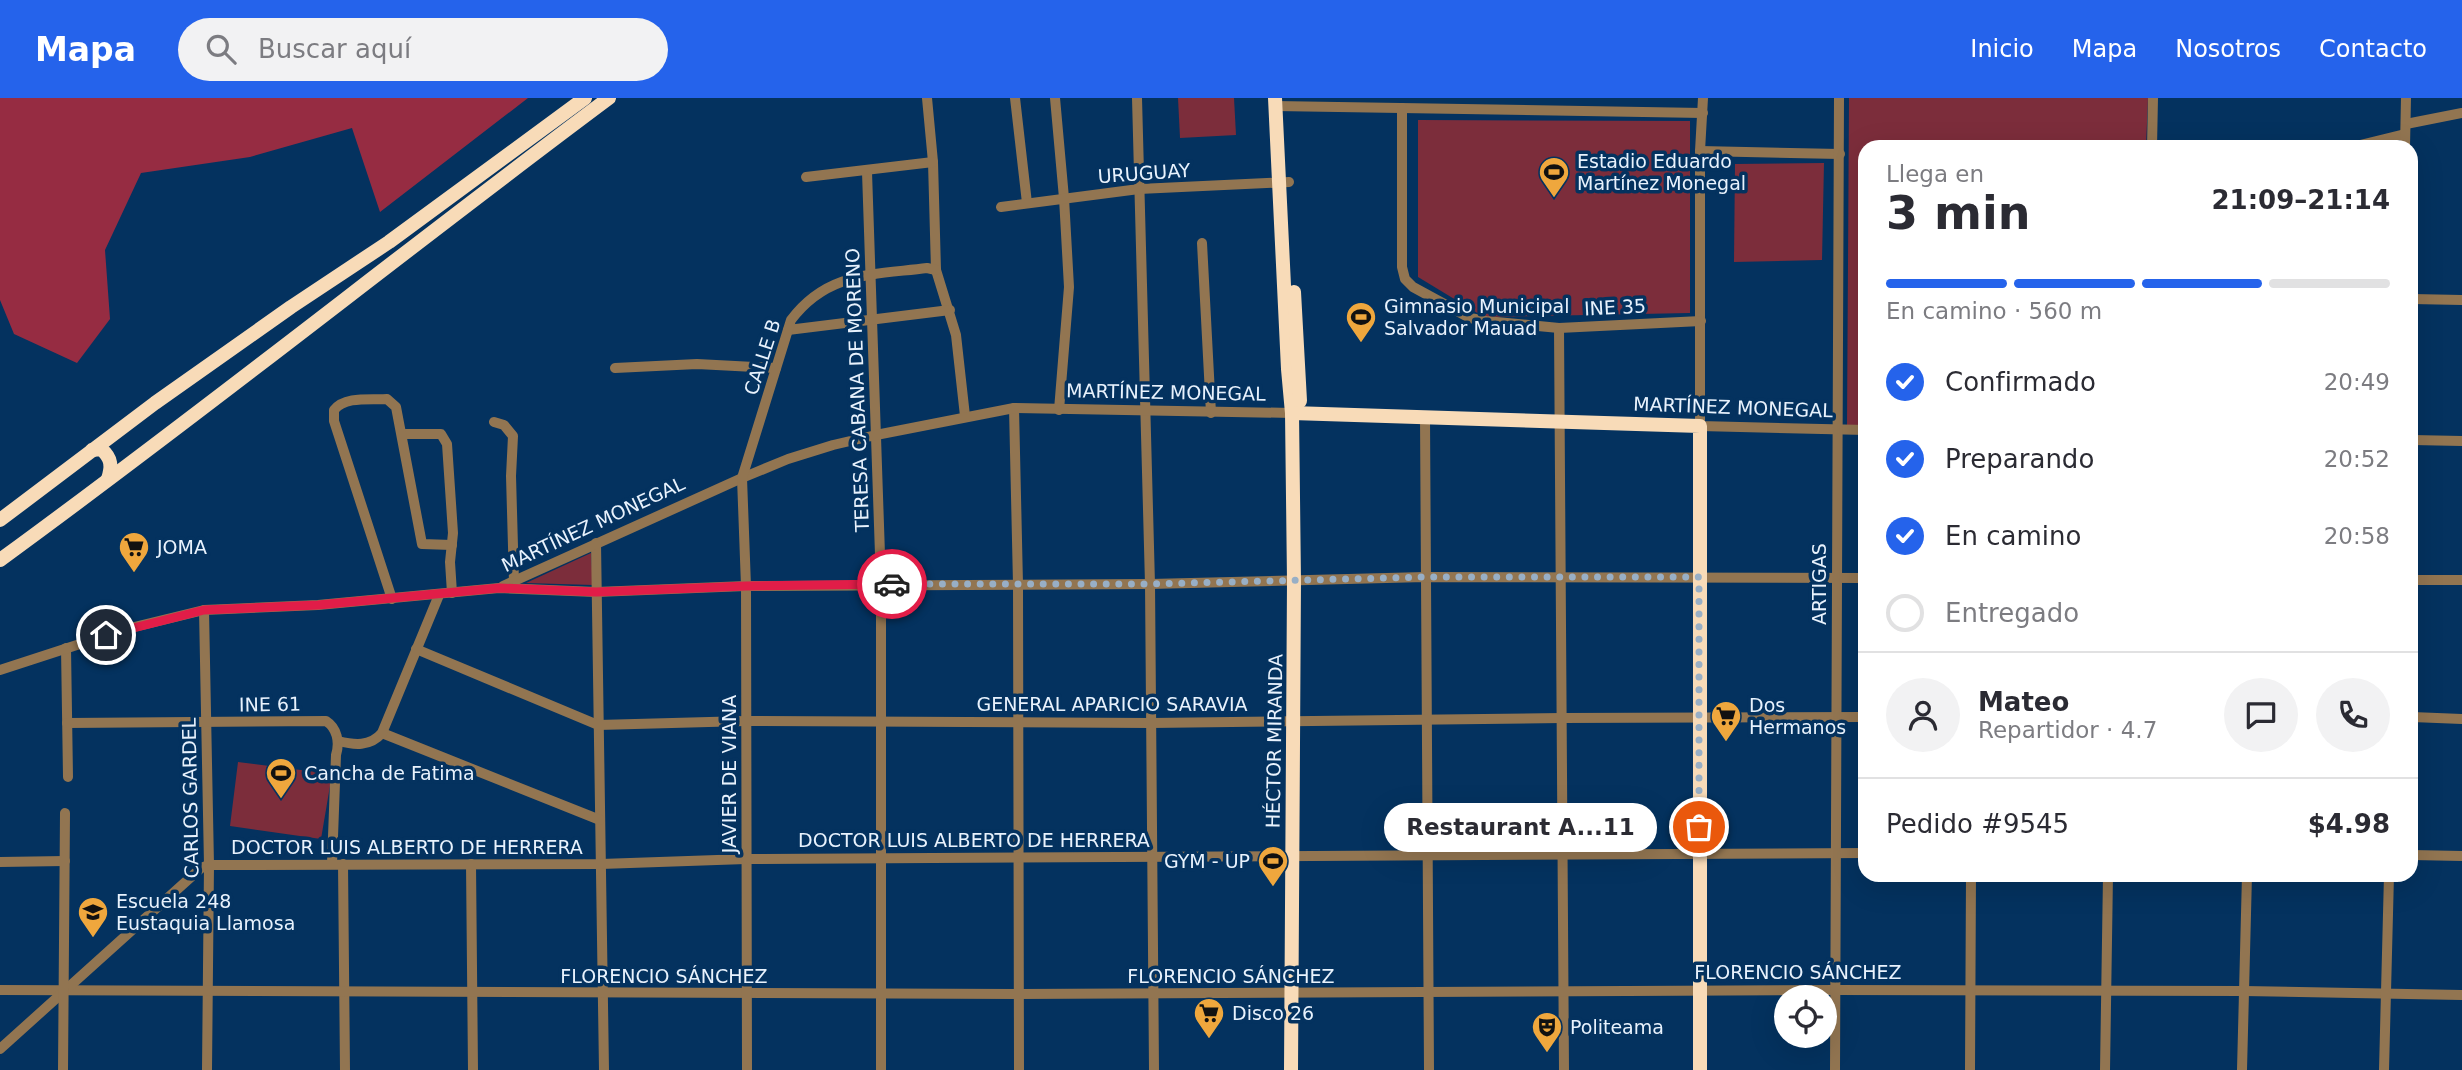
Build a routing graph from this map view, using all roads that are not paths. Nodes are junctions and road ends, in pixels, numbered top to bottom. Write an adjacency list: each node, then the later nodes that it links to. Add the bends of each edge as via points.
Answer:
1 (585, 98): 60 (highway, via 390,242)
2 (609, 98): 62 (highway)
3 (928, 98): 24 (street)
4 (1015, 98): 30 (street)
5 (1055, 98): 29 (street)
6 (1137, 98): 28 (street)
7 (1550, 98): 15 (street)
8 (1703, 98): 16 (street)
9 (1839, 98): 23 (street, ARTIGAS)
10 (2153, 98): 19 (street)
11 (2406, 98): 18 (street)
12 (1280, 102): 14 (street); 27 (highway, HÉCTOR MIRANDA)
13 (1416, 103): 14 (street); 15 (street)
14 (1402, 108): 40 (street, INE 35, via 1405,279 1470,318)
15 (1550, 110): 16 (street)
16 (1703, 113): 22 (street)
17 (2462, 113): 18 (street)
18 (2406, 129): 20 (street); 21 (street)
19 (2152, 140)
20 (2373, 140)
21 (2405, 140)
22 (1700, 151): 23 (street); 39 (street)
23 (1840, 154): 54 (street, ARTIGAS)
24 (933, 162): 25 (street); 33 (street)
25 (867, 172): 26 (street); 34 (street, TERESA CABANA DE MORENO)
26 (806, 177)
27 (1285, 183): 28 (street, URUGUAY); 48 (highway, HÉCTOR MIRANDA, via 1287,369)
28 (1139, 189): 29 (street, URUGUAY); 46 (street)
29 (1064, 198): 30 (street, URUGUAY); 45 (street, via 1069,287)
30 (1027, 203): 31 (street, URUGUAY)
31 (1001, 207)
32 (1202, 243): 47 (street)
33 (936, 270): 34 (street, CALLE B); 37 (street)
34 (870, 275): 38 (street, TERESA CABANA DE MORENO); 41 (street, CALLE B, via 841,280 814,296 802,305)
35 (2418, 299): 36 (street)
36 (2462, 300)
37 (950, 310): 38 (street); 49 (street)
38 (872, 319): 41 (street); 57 (street, TERESA CABANA DE MORENO)
39 (1701, 321): 40 (street, INE 35); 53 (street)
40 (1559, 328): 51 (street)
41 (788, 330): 43 (street, CALLE B)
42 (615, 368): 43 (street, via 697,364)
43 (776, 368): 61 (street, CALLE B)
44 (1014, 408): 45 (street, MARTÍNEZ MONEGAL); 49 (street, MARTÍNEZ MONEGAL); 77 (street)
45 (1059, 410): 46 (street, MARTÍNEZ MONEGAL)
46 (1145, 412): 47 (street, MARTÍNEZ MONEGAL); 78 (street)
47 (1211, 413): 48 (street, MARTÍNEZ MONEGAL)
48 (1296, 413): 50 (highway, MARTÍNEZ MONEGAL); 74 (highway, HÉCTOR MIRANDA)
49 (965, 416): 57 (street, MARTÍNEZ MONEGAL)
50 (1425, 416): 51 (highway, MARTÍNEZ MONEGAL); 67 (street)
51 (1559, 421): 53 (highway, MARTÍNEZ MONEGAL); 69 (street)
52 (494, 422): 75 (street, via 504,425 513,436)
53 (1700, 426): 54 (street, MARTÍNEZ MONEGAL); 68 (highway)
54 (1838, 429): 55 (street, MARTÍNEZ MONEGAL); 70 (street, ARTIGAS)
55 (1858, 430)
56 (401, 434): 65 (street, via 422,544); 65 (street, via 441,434 445,438); 84 (street, via 396,407 387,399 346,401 334,410)
57 (876, 435): 61 (street, MARTÍNEZ MONEGAL, via 810,452); 76 (street, TERESA CABANA DE MORENO)
58 (2418, 440): 59 (street)
59 (2462, 441)
60 (92, 450): 62 (highway, via 101,449 110,459); 63 (highway)
61 (742, 478): 64 (street, MARTÍNEZ MONEGAL); 79 (street, JAVIER DE VIANA)
62 (108, 479): 66 (highway)
63 (0, 520)
64 (596, 543): 75 (street, MARTÍNEZ MONEGAL); 81 (street)
65 (452, 545): 82 (street)
66 (0, 560)
67 (1425, 577): 69 (street); 74 (street); 94 (street)
68 (1699, 577): 69 (street); 70 (street); 93 (highway)
69 (1560, 578): 92 (street)
70 (1836, 578): 71 (street); 89 (street, ARTIGAS)
71 (1858, 578)
72 (2418, 580): 73 (street)
73 (2462, 580)
74 (1294, 581): 78 (street); 97 (highway, HÉCTOR MIRANDA)
75 (514, 582): 80 (street, MARTÍNEZ MONEGAL)
76 (881, 584): 77 (street); 79 (street); 99 (street, TERESA CABANA DE MORENO)
77 (1018, 584): 78 (street); 100 (street)
78 (1150, 584): 102 (street)
79 (746, 586): 81 (street); 96 (street, JAVIER DE VIANA)
80 (499, 588): 81 (street); 82 (street)
81 (596, 592): 103 (street)
82 (452, 593): 83 (street)
83 (439, 595): 84 (street); 87 (street)
84 (392, 598): 85 (street)
85 (204, 610): 86 (street); 98 (street, CARLOS GARDEL)
86 (66, 648): 88 (street); 101 (street)
87 (416, 649): 103 (street, GENERAL APARICIO SARAVIA); 104 (street)
88 (0, 670)
89 (1837, 717): 90 (street, GENERAL APARICIO SARAVIA); 93 (street, GENERAL APARICIO SARAVIA); 109 (street, ARTIGAS)
90 (1858, 717)
91 (2418, 717): 95 (street)
92 (1562, 718): 93 (street, GENERAL APARICIO SARAVIA); 94 (street, GENERAL APARICIO SARAVIA); 114 (street)
93 (1700, 718): 111 (highway)
94 (1427, 719): 97 (street, GENERAL APARICIO SARAVIA); 117 (street)
95 (2462, 719)
96 (746, 721): 99 (street, GENERAL APARICIO SARAVIA); 103 (street, GENERAL APARICIO SARAVIA); 119 (street, JAVIER DE VIANA)
97 (1293, 721): 102 (street, GENERAL APARICIO SARAVIA); 116 (highway, HÉCTOR MIRANDA)
98 (208, 722): 101 (street, INE 61); 105 (street, INE 61, via 326,721); 123 (street, CARLOS GARDEL)
99 (881, 722): 100 (street, GENERAL APARICIO SARAVIA); 120 (street, TERESA CABANA DE MORENO)
100 (1018, 722): 102 (street, GENERAL APARICIO SARAVIA); 118 (street)
101 (67, 723): 106 (street)
102 (1151, 723): 113 (street)
103 (598, 725): 108 (street)
104 (382, 733): 105 (street, via 368,743); 108 (street)
105 (338, 741): 124 (street)
106 (68, 777)
107 (65, 813): 122 (street)
108 (600, 820): 126 (street)
109 (1836, 853): 110 (street, DOCTOR LUIS ALBERTO DE HERRERA); 111 (street, DOCTOR LUIS ALBERTO DE HERRERA); 131 (street, ARTIGAS)
110 (1858, 853)
111 (1699, 854): 114 (street, DOCTOR LUIS ALBERTO DE HERRERA); 135 (highway)
112 (2418, 855): 115 (street)
113 (1153, 856): 116 (street, DOCTOR LUIS ALBERTO DE HERRERA); 118 (street, DOCTOR LUIS ALBERTO DE HERRERA); 147 (street)
114 (1563, 856): 117 (street, DOCTOR LUIS ALBERTO DE HERRERA); 134 (street)
115 (2462, 856)
116 (1292, 857): 117 (street, DOCTOR LUIS ALBERTO DE HERRERA); 148 (highway, HÉCTOR MIRANDA)
117 (1428, 857): 142 (street)
118 (1019, 858): 120 (street, DOCTOR LUIS ALBERTO DE HERRERA); 150 (street)
119 (746, 859): 120 (street, DOCTOR LUIS ALBERTO DE HERRERA); 126 (street, DOCTOR LUIS ALBERTO DE HERRERA); 146 (street, JAVIER DE VIANA)
120 (881, 859): 149 (street, TERESA CABANA DE MORENO)
121 (0, 862): 122 (street)
122 (65, 862): 133 (street)
123 (209, 864): 124 (street, DOCTOR LUIS ALBERTO DE HERRERA); 133 (street); 141 (street, CARLOS GARDEL)
124 (337, 864): 125 (street, DOCTOR LUIS ALBERTO DE HERRERA); 143 (street)
125 (471, 864): 126 (street, DOCTOR LUIS ALBERTO DE HERRERA); 144 (street)
126 (601, 864): 145 (street)
127 (1971, 882): 138 (street)
128 (2108, 882): 139 (street)
129 (2247, 882): 140 (street)
130 (2389, 882): 151 (street)
131 (1836, 985)
132 (0, 990): 133 (street, FLORENCIO SÁNCHEZ)
133 (63, 990): 141 (street, FLORENCIO SÁNCHEZ); 154 (street); 155 (street)
134 (1564, 990): 135 (street, FLORENCIO SÁNCHEZ); 142 (street, FLORENCIO SÁNCHEZ); 166 (street)
135 (1700, 990): 136 (street, FLORENCIO SÁNCHEZ); 167 (highway)
136 (1774, 990)
137 (1837, 990): 138 (street, FLORENCIO SÁNCHEZ)
138 (1971, 990): 139 (street, FLORENCIO SÁNCHEZ); 169 (street)
139 (2107, 991): 140 (street, FLORENCIO SÁNCHEZ); 170 (street)
140 (2244, 991): 151 (street, FLORENCIO SÁNCHEZ); 171 (street)
141 (208, 992): 143 (street, FLORENCIO SÁNCHEZ); 156 (street, CARLOS GARDEL)
142 (1429, 992): 148 (street, FLORENCIO SÁNCHEZ); 165 (street)
143 (344, 993): 144 (street, FLORENCIO SÁNCHEZ); 157 (street)
144 (472, 993): 145 (street, FLORENCIO SÁNCHEZ); 158 (street)
145 (603, 993): 146 (street, FLORENCIO SÁNCHEZ); 159 (street)
146 (746, 993): 149 (street, FLORENCIO SÁNCHEZ); 160 (street, JAVIER DE VIANA)
147 (1154, 993): 148 (street, FLORENCIO SÁNCHEZ); 150 (street, FLORENCIO SÁNCHEZ); 163 (street)
148 (1291, 993): 164 (highway, HÉCTOR MIRANDA)
149 (882, 994): 150 (street, FLORENCIO SÁNCHEZ); 161 (street, TERESA CABANA DE MORENO)
150 (1018, 994): 162 (street)
151 (2386, 994): 152 (street, FLORENCIO SÁNCHEZ); 172 (street)
152 (2462, 995)
153 (1835, 1048): 168 (street, ARTIGAS)
154 (0, 1049)
155 (63, 1070)
156 (207, 1070)
157 (345, 1070)
158 (473, 1070)
159 (604, 1070)
160 (747, 1070)
161 (881, 1070)
162 (1018, 1070)
163 (1154, 1070)
164 (1291, 1070)
165 (1429, 1070)
166 (1564, 1070)
167 (1700, 1070)
168 (1835, 1070)
169 (1970, 1070)
170 (2105, 1070)
171 (2242, 1070)
172 (2384, 1070)

